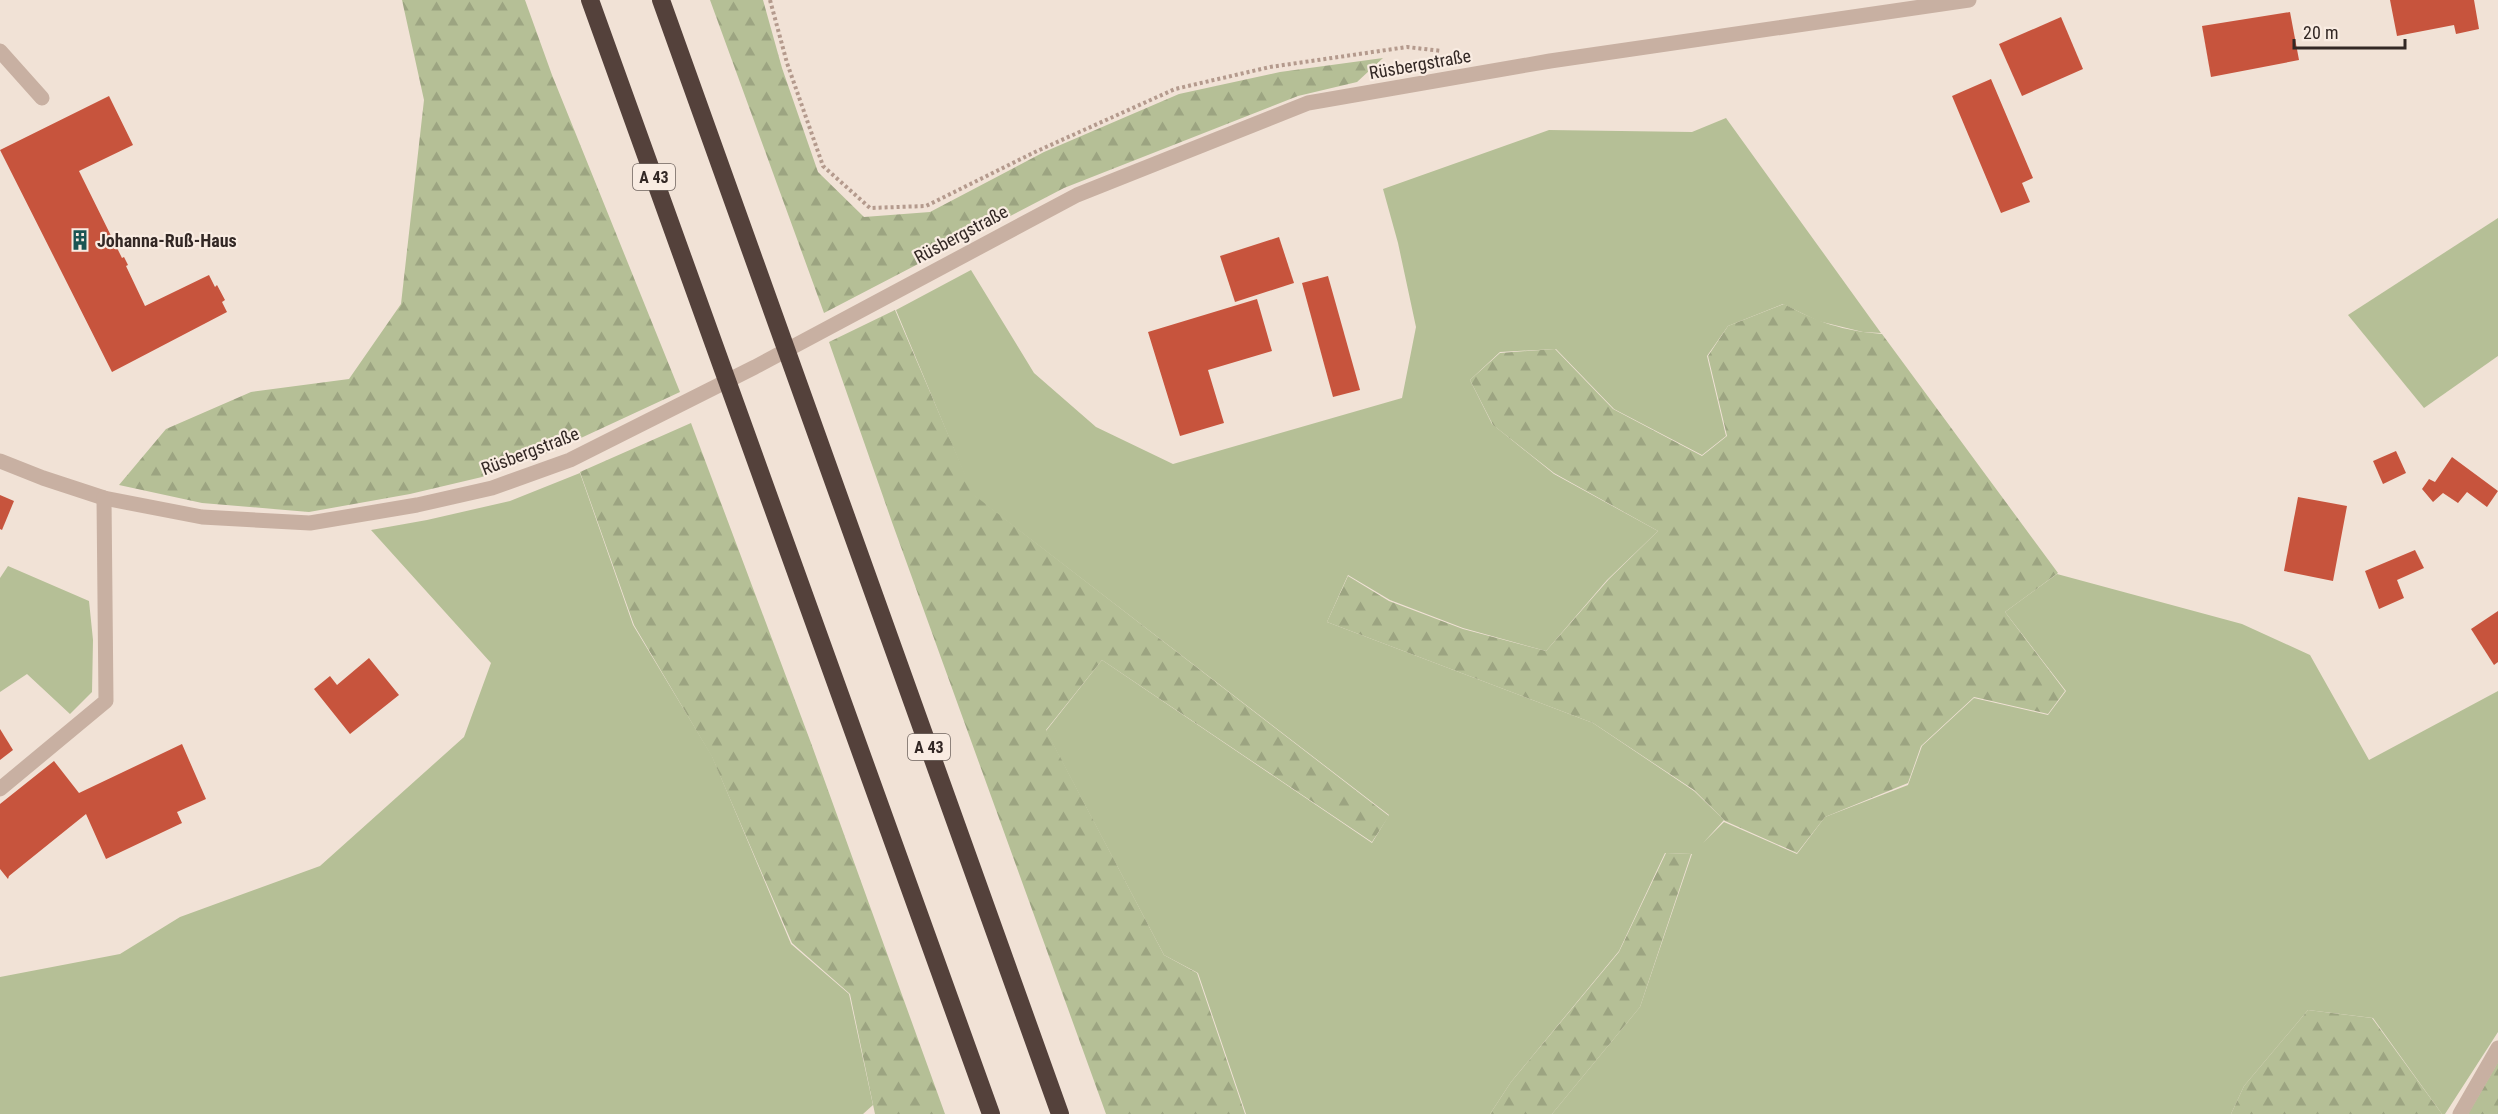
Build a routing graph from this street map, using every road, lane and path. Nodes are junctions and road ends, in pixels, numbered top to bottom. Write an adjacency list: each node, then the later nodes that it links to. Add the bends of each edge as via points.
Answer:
1 (590, 0): 12 (highway, A 43)
2 (661, 0): 13 (highway, A 43)
3 (770, 0): 6 (path, via 787,63 824,166 870,208 926,206 1175,89 1270,67 1407,47)
4 (1969, 0): 9 (street, Rüsbergstraße, via 1550,61 1308,103 1077,195 755,367 570,460 492,488 310,523 202,517)
5 (0, 51): 7 (street)
6 (1443, 51)
7 (42, 98)
8 (0, 461): 9 (street, Rüsbergstraße)
9 (104, 498): 10 (street, via 106,701)
10 (0, 789)
11 (2498, 1048): 14 (street)
12 (991, 1114)
13 (1060, 1114)
14 (2460, 1114)

